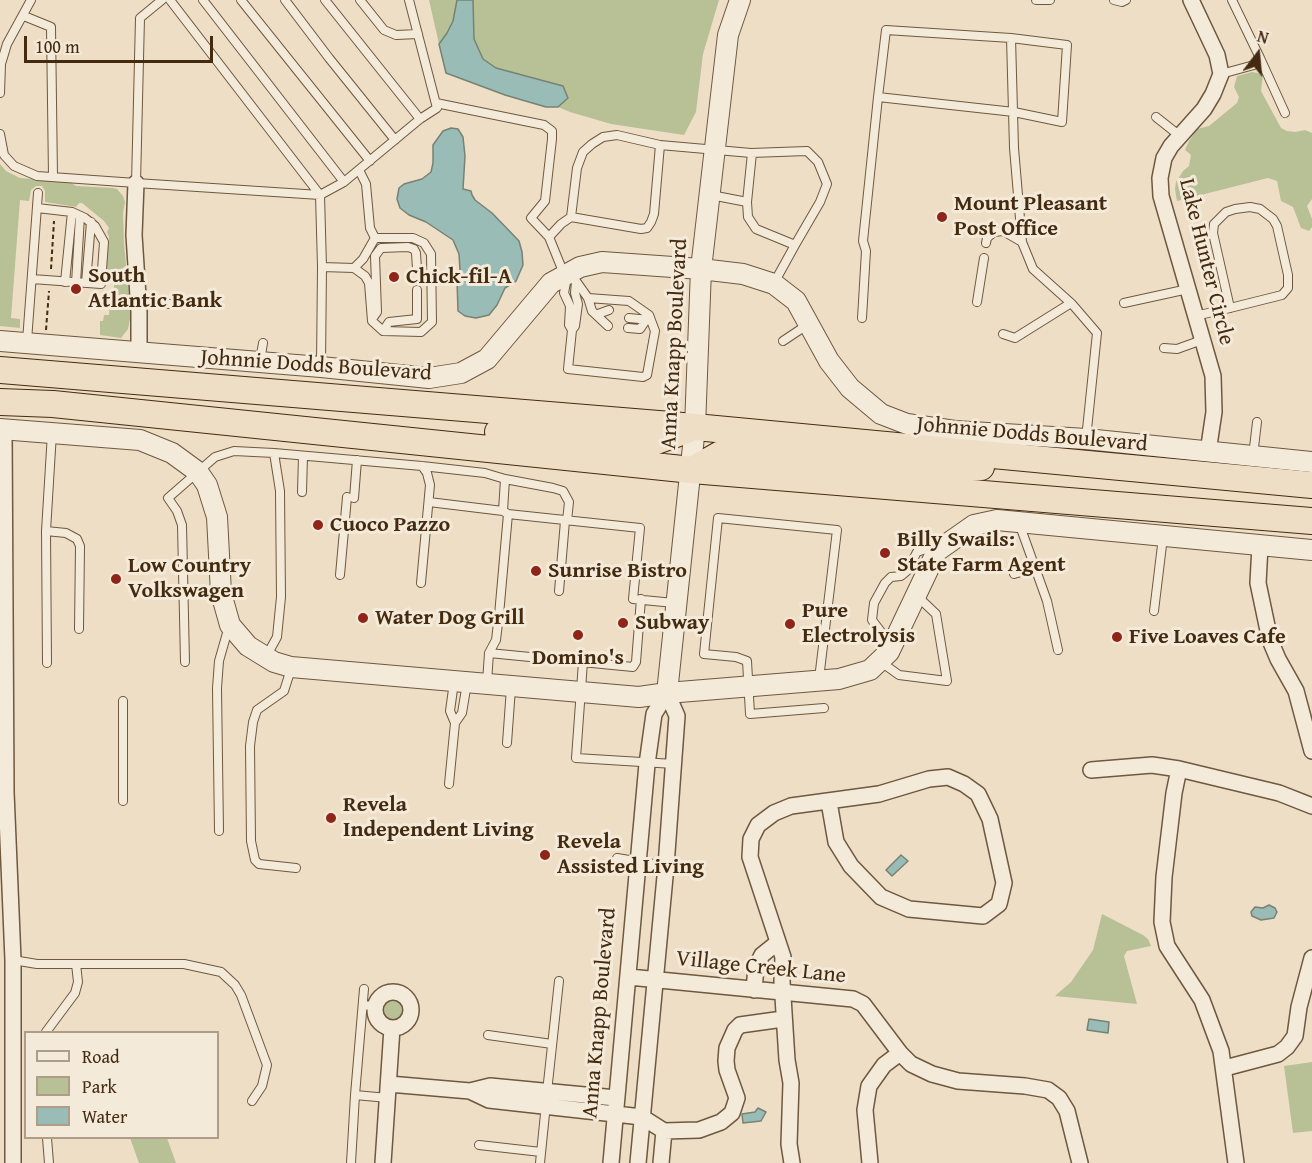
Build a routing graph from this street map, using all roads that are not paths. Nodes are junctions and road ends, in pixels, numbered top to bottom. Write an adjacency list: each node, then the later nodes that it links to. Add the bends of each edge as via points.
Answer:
1 (31, 0): 17 (lane)
2 (162, 0): 40 (lane, via 140,18)
3 (170, 0): 42 (lane)
4 (203, 0): 39 (lane)
5 (241, 0): 36 (lane)
6 (285, 0): 31 (lane)
7 (325, 0): 28 (lane)
8 (409, 0): 18 (lane)
9 (740, 0): 33 (street, Anna Knapp Boulevard, via 728,35)
10 (1036, 0): 11 (lane)
11 (1050, 0)
12 (1114, 0): 13 (lane)
13 (1126, 0)
14 (1191, 0): 21 (street, via 1217,55)
15 (1232, 0): 20 (lane)
16 (361, 1): 18 (lane, via 384,30)
17 (24, 16): 22 (lane, via 7,44 1,64); 38 (lane, via 51,27)
18 (418, 33): 24 (lane)
19 (1011, 38): 23 (lane, via 886,30); 25 (lane); 25 (lane, via 1066,45 1062,122)
20 (1260, 58): 21 (lane, via 1254,65); 26 (lane)
21 (1221, 74): 30 (street, Lake Hunter Circle, via 1204,109)
22 (0, 93)
23 (878, 98): 25 (lane); 76 (lane, via 863,241 866,251)
24 (436, 103): 28 (lane, via 437,108); 49 (lane, via 544,125 552,131 545,201 531,218)
25 (1014, 112): 51 (lane)
26 (1285, 113)
27 (1156, 117): 30 (lane)
28 (420, 118): 31 (lane)
29 (0, 134): 35 (lane)
30 (1180, 136): 65 (street, Lake Hunter Circle, via 1164,158 1160,178 1161,196)
31 (395, 140): 36 (lane)
32 (660, 145): 33 (lane); 47 (lane, via 617,135 592,144 583,152 577,168); 47 (lane, via 654,214 647,228)
33 (715, 151): 34 (lane); 43 (street, Anna Knapp Boulevard)
34 (752, 153): 44 (lane); 53 (lane, via 807,151 818,162 827,184)
35 (2, 155): 38 (lane, via 14,166 37,176)
36 (370, 161): 37 (lane)
37 (359, 170): 39 (lane); 50 (lane, via 366,183 370,228)
38 (53, 177): 40 (lane)
39 (344, 182): 42 (lane)
40 (136, 183): 42 (lane); 69 (street)
41 (38, 193): 45 (lane)
42 (320, 195): 55 (lane)
43 (711, 195): 44 (lane); 58 (street, Anna Knapp Boulevard)
44 (747, 202): 53 (lane, via 748,217 756,229)
45 (37, 208): 46 (lane); 60 (lane)
46 (76, 214): 48 (lane); 61 (lane); 62 (lane)
47 (571, 218): 49 (lane)
48 (91, 222): 63 (lane); 63 (lane, via 104,242 101,284)
49 (549, 237): 59 (lane)
50 (375, 238): 56 (lane); 80 (lane, via 413,238 424,243 431,254 432,322 421,332)
51 (1022, 242): 52 (lane, via 1003,231 994,232); 70 (lane, via 1033,269)
52 (986, 243)
53 (795, 245): 64 (lane)
54 (984, 258): 68 (lane)
55 (322, 267): 56 (lane); 90 (lane)
56 (354, 268): 78 (lane, via 369,283)
57 (417, 269): 78 (lane, via 414,249 381,248 375,256 377,312)
58 (701, 269): 59 (street, Johnnie Dodds Boulevard, via 602,262 580,267); 64 (street, Johnnie Dodds Boulevard, via 743,274); 94 (street, Anna Knapp Boulevard)
59 (569, 276): 67 (lane); 77 (lane, via 564,293 570,306 572,330 568,369 643,377 649,370 655,330); 90 (street, Johnnie Dodds Boulevard, via 551,283 487,359 461,373 429,378)
60 (32, 279): 61 (lane); 86 (lane)
61 (65, 282): 62 (lane)
62 (76, 283): 63 (lane)
63 (86, 283)
64 (774, 284): 79 (street, Johnnie Dodds Boulevard, via 795,301)
65 (1188, 289): 71 (lane); 74 (street, Lake Hunter Circle)
66 (417, 290): 80 (lane, via 417,319 389,321)
67 (588, 298): 75 (lane, via 592,311); 77 (lane, via 629,301 649,315)
68 (977, 302)
69 (138, 303): 72 (lane); 88 (street)
70 (1071, 303): 81 (lane, via 1015,338); 98 (lane, via 1097,333)
71 (1124, 303)
72 (172, 304)
73 (1230, 308): 73 (lane, via 1282,295 1288,288 1277,226 1260,209 1235,209 1214,224); 74 (lane)
74 (1195, 316): 82 (street, Lake Hunter Circle)
75 (609, 318)
76 (862, 318)
77 (649, 320): 77 (lane, via 640,329 629,320)
78 (372, 321): 80 (lane)
79 (808, 324): 84 (lane); 98 (street, Johnnie Dodds Boulevard, via 850,388 881,414 907,424)
80 (383, 331)
81 (1003, 334)
82 (1202, 340): 87 (lane, via 1177,349); 99 (street, Lake Hunter Circle, via 1214,394)
83 (0, 341): 86 (street, Johnnie Dodds Boulevard)
84 (783, 341)
85 (263, 343): 89 (lane)
86 (36, 344): 88 (street, Johnnie Dodds Boulevard)
87 (1164, 348)
88 (139, 352): 89 (street, Johnnie Dodds Boulevard)
89 (260, 363): 90 (street, Johnnie Dodds Boulevard)
90 (321, 368)
91 (0, 370): 94 (highway, Johnnie Dodds Boulevard)
92 (0, 402): 96 (highway)
93 (1257, 422): 102 (lane)
94 (696, 427): 96 (highway, via 645,445 429,427); 98 (highway, Johnnie Dodds Boulevard); 106 (street, Anna Knapp Boulevard)
95 (2, 429): 97 (street); 167 (street, via 6,792)
96 (304, 430): 106 (highway)
97 (52, 432): 107 (street, via 140,440 172,453); 116 (lane)
98 (1084, 451): 99 (street, Johnnie Dodds Boulevard); 106 (highway, via 945,469 732,450); 109 (highway, Johnnie Dodds Boulevard)
99 (1208, 452): 102 (street, Johnnie Dodds Boulevard)
100 (274, 453): 101 (lane); 107 (lane, via 234,451 215,457); 135 (lane, via 280,491 281,597 277,637)
101 (303, 456): 103 (lane); 110 (lane)
102 (1253, 456): 104 (street, Johnnie Dodds Boulevard)
103 (357, 460): 105 (lane); 123 (lane)
104 (1312, 462)
105 (422, 466): 108 (lane, via 485,473); 111 (lane, via 430,485)
106 (692, 470): 114 (highway); 128 (street, Anna Knapp Boulevard)
107 (198, 472): 130 (street, via 218,517 221,593); 136 (lane, via 168,498 182,525)
108 (505, 480): 112 (lane); 113 (lane, via 563,491 569,502)
109 (1312, 485)
110 (302, 492)
111 (429, 502): 112 (lane); 124 (lane)
112 (506, 513): 113 (lane); 133 (lane, via 496,640)
113 (566, 521): 125 (lane); 127 (lane, via 640,528 633,599)
114 (1312, 521)
115 (1019, 522): 117 (street); 120 (street, via 997,520 974,525); 121 (lane)
116 (46, 531): 131 (lane, via 66,533 77,539 80,546); 138 (lane)
117 (1163, 537): 118 (street); 129 (lane)
118 (1260, 546): 119 (street); 151 (street, via 1258,583 1270,640 1296,691)
119 (1312, 550)
120 (937, 551): 126 (street); 134 (lane, via 929,548 917,552 907,571 891,577 874,603 872,620)
121 (1035, 567): 122 (lane); 132 (lane)
122 (1014, 574)
123 (340, 575)
124 (421, 583)
125 (559, 591)
126 (916, 595): 134 (street); 134 (lane, via 936,614 947,681 899,675)
127 (640, 599): 128 (lane); 137 (lane, via 633,667)
128 (677, 603): 146 (street, Anna Knapp Boulevard)
129 (1154, 611)
130 (230, 625): 135 (street, via 248,646); 160 (lane, via 219,661 217,688)
131 (79, 629)
132 (1058, 650)
133 (489, 653): 137 (lane); 142 (lane)
134 (886, 654): 140 (street, via 870,670 839,680)
135 (266, 657): 139 (street)
136 (185, 662)
137 (584, 662): 145 (lane)
138 (47, 663)
139 (291, 668): 141 (street); 164 (lane, via 284,691 257,710 253,722 250,841 259,864)
140 (819, 681): 143 (street); 143 (lane, via 837,530 718,518 704,654 747,661)
141 (460, 682): 142 (street); 149 (lane, via 462,713); 149 (lane, via 450,711)
142 (487, 685): 144 (street)
143 (748, 686): 146 (street); 148 (lane, via 750,714)
144 (512, 687): 145 (street); 150 (lane)
145 (581, 693): 146 (street, via 639,697); 152 (lane, via 576,758)
146 (668, 693): 152 (street, Anna Knapp Boulevard, via 654,714); 153 (street, Anna Knapp Boulevard, via 677,716)
147 (123, 701): 157 (lane)
148 (824, 708)
149 (455, 723): 156 (lane)
150 (507, 742)
151 (1312, 751)
152 (647, 764): 153 (lane); 162 (street, Anna Knapp Boulevard)
153 (674, 765): 163 (street, Anna Knapp Boulevard)
154 (1179, 769): 155 (street, via 1152,765); 159 (street, via 1279,793); 182 (street, via 1162,922 1167,946 1202,1000)
155 (1091, 770)
156 (449, 784)
157 (123, 801)
158 (829, 802): 158 (street, via 879,794 929,779 948,777 964,784 978,794 990,819 1004,883 999,904 983,916 909,909 881,897 851,866 836,842); 165 (street, via 791,806 774,813 758,825 751,839 750,857)
159 (1312, 806)
160 (219, 831)
161 (617, 858): 162 (lane)
162 (638, 862): 163 (lane); 169 (street, Anna Knapp Boulevard)
163 (666, 866): 170 (street, Anna Knapp Boulevard)
164 (296, 868)
165 (777, 943): 173 (street, via 762,955 756,967); 174 (street, via 783,957)
166 (1312, 958): 182 (street, via 1295,1036 1287,1047 1278,1054)
167 (13, 960): 168 (lane); 193 (street)
168 (76, 964): 178 (lane, via 75,993); 186 (lane, via 184,964 221,972 241,995 267,1065 262,1086)
169 (629, 977): 170 (street, Village Creek Lane); 187 (street, Anna Knapp Boulevard)
170 (655, 980): 173 (street, Village Creek Lane); 188 (street, Anna Knapp Boulevard)
171 (559, 981): 180 (lane)
172 (364, 989): 175 (lane)
173 (754, 990): 174 (street, Village Creek Lane)
174 (784, 993): 176 (street); 181 (street, Village Creek Lane, via 853,999 863,1004)
175 (369, 1005): 177 (street, via 379,1022); 177 (street, via 387,993 406,997 411,1009 409,1018 405,1024); 184 (lane)
176 (783, 1019): 189 (street, via 740,1024 735,1030 726,1061 737,1098 732,1113 699,1130); 201 (street, via 791,1083)
177 (392, 1028): 183 (street)
178 (47, 1031)
179 (488, 1035): 180 (lane)
180 (552, 1044): 185 (lane)
181 (900, 1053): 202 (street, via 884,1065 869,1086 865,1110); 203 (street, Village Creek Lane, via 911,1064 958,1082 1048,1090 1067,1111)
182 (1225, 1068): 204 (street)
183 (388, 1091): 184 (lane); 185 (street, via 470,1092 490,1086); 196 (street)
184 (355, 1095): 195 (lane)
185 (547, 1099): 187 (street); 192 (lane)
186 (252, 1101)
187 (615, 1105): 188 (street); 198 (street, Anna Knapp Boulevard)
188 (642, 1118): 189 (street); 199 (street, Anna Knapp Boulevard)
189 (664, 1131): 200 (street)
190 (46, 1139): 194 (lane)
191 (479, 1145): 192 (lane)
192 (542, 1152): 197 (lane)
193 (13, 1163)
194 (49, 1163)
195 (351, 1163)
196 (383, 1163)
197 (540, 1163)
198 (611, 1163)
199 (638, 1163)
200 (661, 1163)
201 (792, 1163)
202 (870, 1163)
203 (1080, 1163)
204 (1236, 1163)

